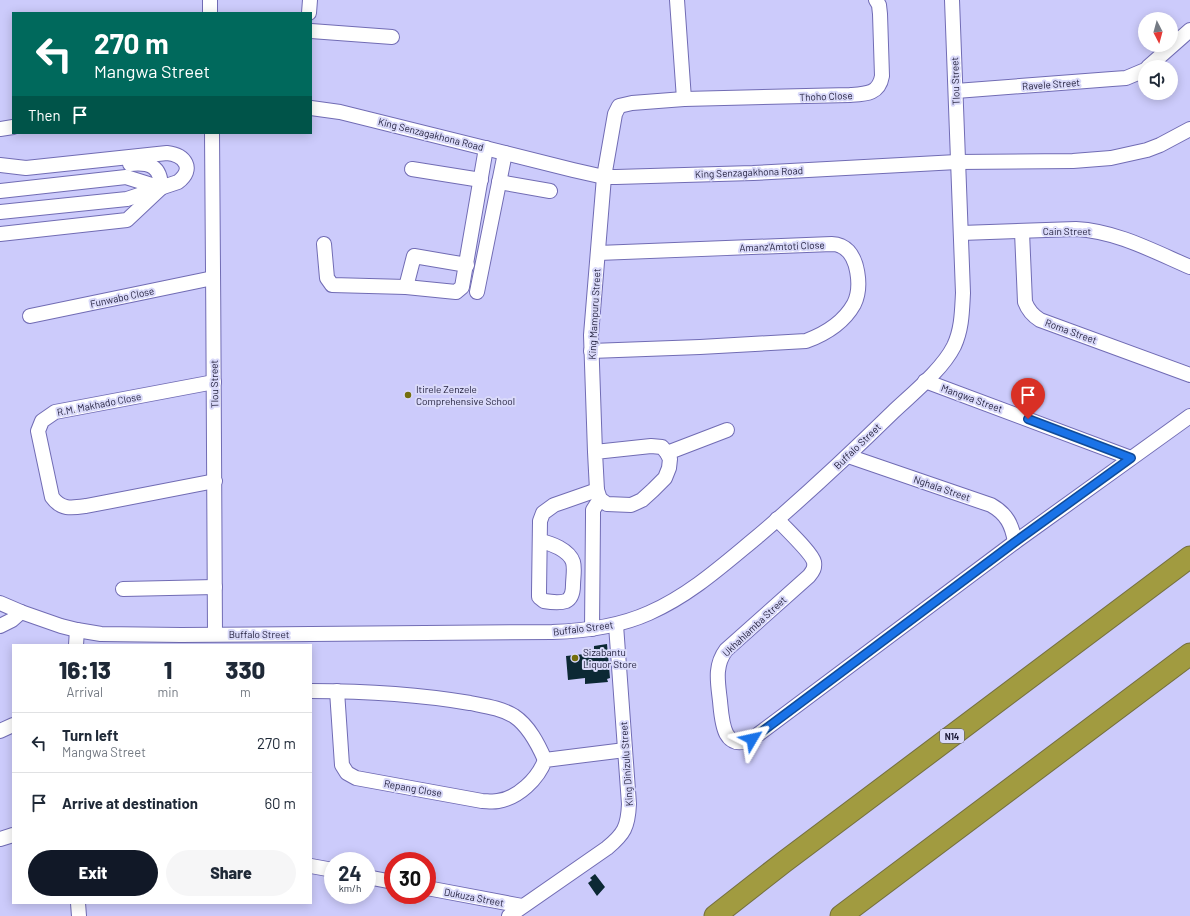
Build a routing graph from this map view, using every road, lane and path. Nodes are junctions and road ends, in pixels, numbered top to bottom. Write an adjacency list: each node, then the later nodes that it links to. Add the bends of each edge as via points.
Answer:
1 (210, 0): 6 (street)
2 (310, 0): 7 (street)
3 (677, 0): 14 (street)
4 (876, 0): 14 (street, Thoho Close, via 880,14 882,76 881,83 870,93)
5 (952, 0): 13 (street, Tlou Street)
6 (210, 12)
7 (309, 12)
8 (1190, 30): 11 (street)
9 (312, 31): 10 (street)
10 (392, 37)
11 (1156, 60)
12 (1138, 73): 13 (street, Ravele Street, via 1112,80)
13 (956, 91): 22 (street, Tlou Street)
14 (684, 99): 26 (street, Thoho Close, via 619,106 615,114)
15 (312, 108): 20 (street, King Senzagakhona Road, via 340,112)
16 (12, 127): 17 (street)
17 (0, 129)
18 (1190, 129): 22 (street, King Senzagakhona Road, via 1154,147 1111,158)
19 (212, 134): 46 (street, Tlou Street)
20 (486, 148): 21 (street, King Senzagakhona Road); 27 (street)
21 (505, 153): 26 (street, King Senzagakhona Road); 29 (street)
22 (957, 162): 26 (street, King Senzagakhona Road, via 753,173); 41 (street, Buffalo Street)
23 (0, 165): 31 (street, via 26,168 166,153 180,156 185,160 186,174 178,182)
24 (412, 169): 27 (street)
25 (0, 175): 31 (street, via 17,176 147,164 158,171)
26 (604, 177): 43 (street, King Mampuru Street)
27 (481, 180): 44 (street)
28 (140, 182): 30 (street, via 125,172); 31 (street); 32 (street, via 126,177)
29 (499, 182): 33 (street); 48 (street)
30 (0, 185)
31 (161, 188): 34 (street, via 127,185); 35 (street); 36 (street, via 127,199); 37 (street, via 127,206); 38 (street, via 127,213); 40 (street, via 127,220)
32 (0, 191)
33 (550, 191)
34 (0, 198)
35 (0, 206)
36 (0, 212)
37 (0, 220)
38 (0, 227)
39 (1022, 232): 41 (street, Cain Street); 45 (street, Cain Street, via 1090,230 1116,236); 51 (street, Roma Street, via 1025,302 1032,315)
40 (0, 234)
41 (961, 234): 52 (street, Buffalo Street, via 963,293 958,334 938,369)
42 (324, 244): 47 (street, via 327,278 332,285)
43 (598, 253): 50 (street, King Mampuru Street); 50 (street, Amanz'Amtoti Close, via 832,244 841,246 853,257 858,282 854,304 844,317 821,335 806,340)
44 (466, 265): 47 (street, via 462,287 456,292); 47 (street, via 414,256)
45 (1190, 267)
46 (213, 278): 49 (street, Funwabo Close); 53 (street, Tlou Street)
47 (406, 287)
48 (476, 292)
49 (30, 316)
50 (591, 351): 56 (street, King Mampuru Street)
51 (1190, 375)
52 (925, 381): 58 (street, Buffalo Street); 59 (street, Mangwa Street)
53 (214, 382): 60 (street, Tlou Street); 60 (street, R.M. Makhado Close, via 55,412 42,421 38,432 52,497 66,508)
54 (1190, 416): 59 (street, Ukhahlamba Street)
55 (727, 430): 57 (street)
56 (595, 452): 57 (street, via 651,446 662,447); 61 (street, King Mampuru Street)
57 (668, 453): 61 (street, via 669,468 665,478 642,500 630,506 618,506 607,504)
58 (848, 456): 62 (street, Buffalo Street); 64 (street, Nghala Street, via 991,505 1007,518)
59 (1131, 458): 64 (street, Ukhahlamba Street)
60 (215, 480): 66 (street, Tlou Street)
61 (599, 494): 63 (street, via 554,505 543,514 540,521); 72 (street, King Mampuru Street, via 593,510)
62 (777, 519): 64 (street, Ukhahlamba Street, via 812,557 814,570 720,657 717,674 722,725 732,740 736,741 752,739); 70 (street, Buffalo Street, via 716,572 691,589 649,613)
63 (540, 541)
64 (1015, 542)
65 (1190, 557): 92 (highway, N14)
66 (215, 588): 67 (street); 74 (street, Tlou Street)
67 (123, 589)
68 (0, 603): 69 (street, Buffalo Street)
69 (21, 612): 71 (street); 73 (street, Buffalo Street)
70 (616, 625): 72 (street, Buffalo Street); 81 (street, King Dinizulu Street)
71 (0, 626)
72 (592, 629): 74 (street, Buffalo Street, via 552,632)
73 (77, 630): 74 (street, Buffalo Street, via 101,634); 75 (street)
74 (215, 634)
75 (76, 644)
76 (1190, 654): 93 (highway)
77 (312, 691): 78 (street)
78 (337, 691): 82 (street, via 450,700 504,711 520,720 527,728); 82 (street, Repang Close, via 342,765 347,773 356,778 482,801 498,801 508,798 533,781 542,770)
79 (12, 725): 80 (street)
80 (0, 731)
81 (625, 750): 82 (street); 89 (street, King Dinizulu Street, via 629,804 625,831 607,848)
82 (545, 760)
83 (12, 835): 84 (street)
84 (0, 839)
85 (312, 866): 86 (street)
86 (324, 868)
87 (436, 890): 89 (street, Dukuza Street)
88 (78, 904): 90 (street)
89 (522, 906): 91 (street, King Dinizulu Street)
90 (79, 916)
91 (508, 916)
92 (715, 916)
93 (841, 916)

